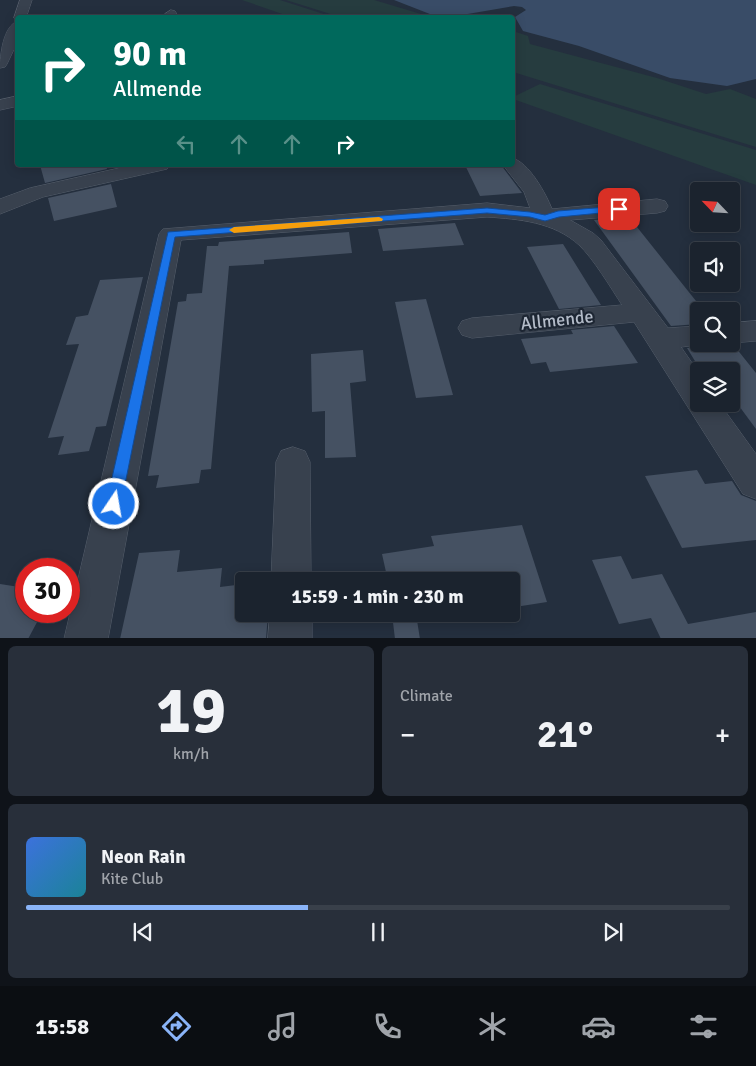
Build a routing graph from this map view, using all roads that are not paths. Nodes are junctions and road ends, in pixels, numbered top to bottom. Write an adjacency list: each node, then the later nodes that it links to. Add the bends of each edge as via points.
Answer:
1 (26, 0): 2 (street)
2 (18, 15)
3 (13, 26): 4 (street)
4 (5, 63)
5 (15, 102): 6 (street)
6 (0, 104)
7 (151, 167): 9 (street, via 36,192)
8 (515, 167): 11 (street, via 534,191)
9 (2, 206)
10 (657, 206): 11 (street, via 558,214)
11 (545, 218): 12 (street, via 589,242); 24 (street, via 487,210 171,234)
12 (641, 312): 13 (street, Allmende); 17 (street)
13 (472, 328)
14 (756, 331): 15 (street)
15 (740, 332)
16 (690, 337): 17 (street)
17 (660, 339): 18 (street)
18 (690, 384)
19 (708, 412): 21 (street)
20 (293, 462): 22 (street)
21 (756, 483)
22 (291, 572)
23 (291, 622): 25 (street)
24 (86, 638)
25 (290, 638)

